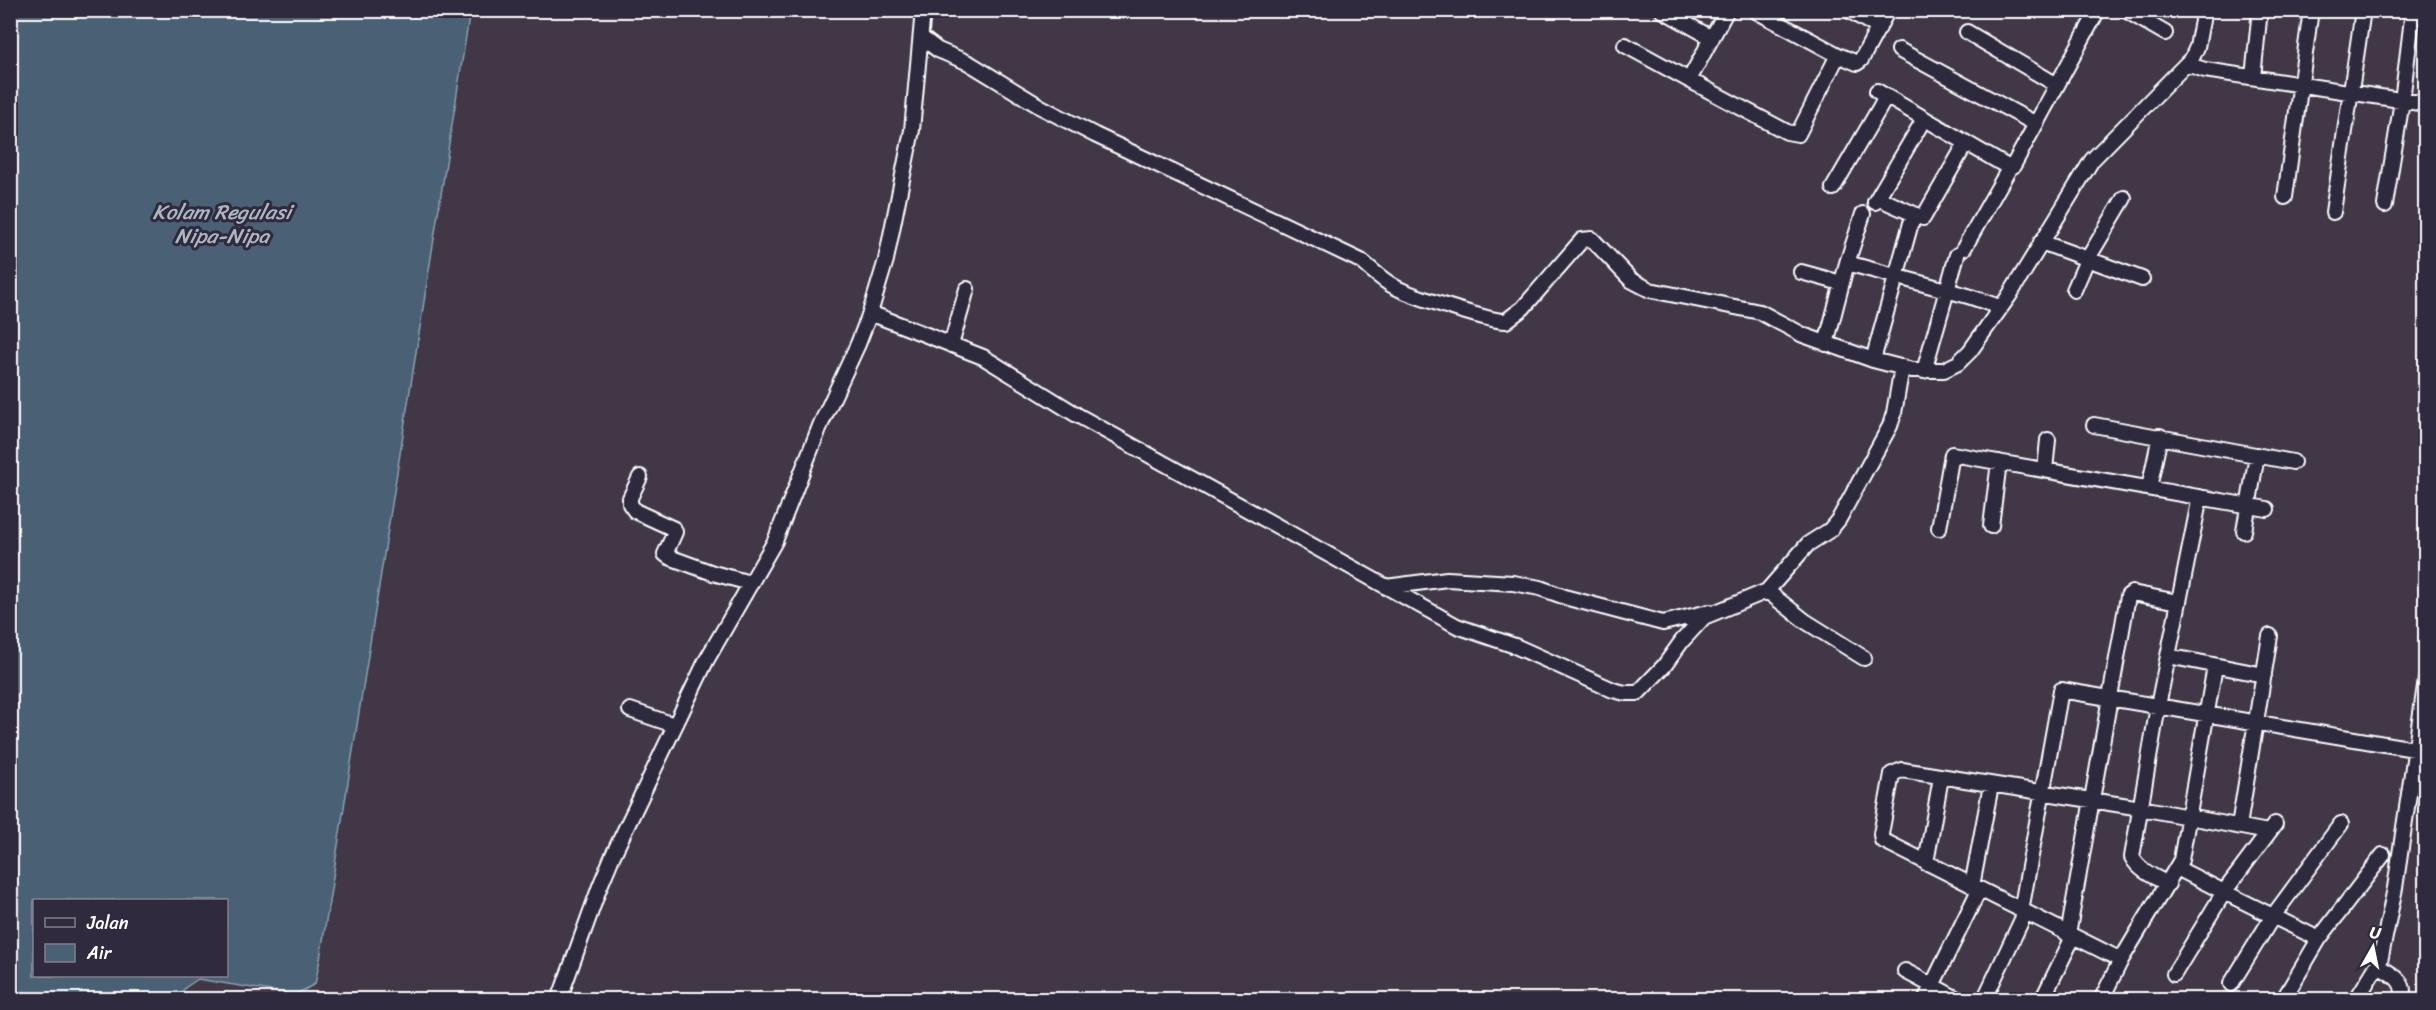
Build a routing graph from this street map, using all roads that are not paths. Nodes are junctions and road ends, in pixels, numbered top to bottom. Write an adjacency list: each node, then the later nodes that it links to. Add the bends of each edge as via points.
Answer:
1 (923, 10): 17 (street)
2 (1662, 10): 18 (street)
3 (1727, 10): 18 (street)
4 (1754, 10): 21 (street)
5 (1848, 10): 14 (street)
6 (1888, 10): 14 (street)
7 (2098, 10): 26 (street)
8 (2126, 10): 16 (street)
9 (2204, 10): 22 (street, via 2197,50)
10 (2260, 10): 23 (street)
11 (2311, 10): 25 (street)
12 (2363, 10): 27 (street)
13 (2414, 10): 28 (street)
14 (1879, 28): 21 (street, via 1861,60 1852,62)
15 (1967, 32): 26 (street)
16 (2165, 33)
17 (922, 38): 52 (street, via 912,130 896,217); 53 (street, via 1095,135 1361,261 1395,287 1410,293 1490,320 1506,321 1518,313 1586,238 1598,242 1631,280 1650,291 1760,312)
18 (1712, 38): 24 (street)
19 (1625, 45): 24 (street)
20 (1899, 50): 31 (street)
21 (1838, 55): 24 (street, via 1798,134 1787,132)
22 (2186, 64): 23 (street); 41 (street, via 2092,160)
23 (2253, 77): 25 (street)
24 (1689, 80)
25 (2300, 84): 27 (street); 35 (street)
26 (2057, 85): 31 (street)
27 (2350, 91): 28 (street); 38 (street)
28 (2402, 101): 29 (street); 37 (street)
29 (2426, 104)
30 (1924, 119): 32 (street); 32 (street, via 1876,200 1923,218); 34 (street, via 1881,94)
31 (2036, 124): 33 (street)
32 (1966, 143): 33 (street)
33 (2010, 166): 49 (street, via 1960,251)
34 (1833, 188)
35 (2285, 197)
36 (2124, 198): 42 (street)
37 (2385, 205)
38 (2333, 212)
39 (1863, 214): 43 (street)
40 (1911, 223): 45 (street)
41 (2040, 242): 42 (street); 51 (street)
42 (2087, 260): 46 (street); 50 (street)
43 (1847, 263): 45 (street); 47 (street)
44 (1801, 272): 47 (street)
45 (1897, 277): 49 (street); 55 (street)
46 (2142, 279)
47 (1842, 283): 53 (street)
48 (967, 289): 54 (street)
49 (1947, 290): 51 (street); 57 (street)
50 (2074, 290)
51 (2000, 307): 57 (street, via 1958,363)
52 (870, 314): 54 (street); 73 (street, via 775,541)
53 (1826, 344): 55 (street)
54 (951, 345): 74 (street, via 983,357 1077,415)
55 (1873, 360): 56 (street)
56 (1902, 367): 57 (street); 75 (street, via 1890,426 1845,511 1830,530 1808,544)
57 (1924, 371)
58 (2094, 424): 59 (street)
59 (2160, 436): 61 (street); 66 (street)
60 (2048, 440): 64 (street)
61 (2257, 455): 63 (street); 68 (street)
62 (1999, 462): 64 (street); 70 (street); 71 (street, via 1952,454)
63 (2292, 462)
64 (2045, 470): 66 (street)
65 (640, 477): 73 (street, via 630,504 635,511 674,529 666,548 669,557)
66 (2149, 488): 67 (street)
67 (2199, 497): 68 (street); 76 (street)
68 (2249, 506): 69 (street); 72 (street)
69 (2267, 509)
70 (1991, 526)
71 (1939, 528)
72 (2244, 531)
73 (750, 583): 89 (street)
74 (1386, 586): 77 (street, via 1447,579 1513,583 1663,623); 77 (street, via 1457,626 1625,693 1638,693 1650,682 1689,633)
75 (1767, 591): 77 (street); 80 (street, via 1805,621)
76 (2178, 602): 79 (street); 84 (street, via 2129,594)
77 (1712, 612)
78 (2270, 636): 82 (street)
79 (2168, 656): 81 (street); 85 (street)
80 (1864, 658)
81 (2215, 666): 82 (street); 87 (street)
82 (2264, 675): 88 (street)
83 (2426, 679): 90 (street)
84 (2109, 697): 85 (street); 93 (street, via 2061,690); 94 (street)
85 (2158, 706): 87 (street); 95 (street)
86 (630, 710): 89 (street)
87 (2207, 713): 88 (street); 96 (street)
88 (2256, 721): 90 (street); 98 (street)
89 (674, 724): 115 (street, via 600,886)
90 (2420, 750): 110 (street)
91 (1941, 777): 92 (street); 100 (street); 100 (street, via 1902,770 1892,774 1881,834 1882,840)
92 (1991, 785): 93 (street); 103 (street)
93 (2043, 794): 94 (street); 105 (street)
94 (2091, 801): 95 (street); 107 (street)
95 (2141, 808): 96 (street); 102 (street, via 2132,857 2136,865)
96 (2190, 818): 98 (street); 101 (street)
97 (2341, 824): 106 (street)
98 (2239, 826): 104 (street, via 2271,828)
99 (2383, 855): 108 (street)
100 (1926, 863): 103 (street)
101 (2177, 868): 102 (street); 104 (street)
102 (2168, 884): 109 (street)
103 (1976, 888): 105 (street); 114 (street)
104 (2224, 892): 106 (street); 112 (street)
105 (2023, 912): 107 (street); 118 (street)
106 (2273, 916): 108 (street); 113 (street)
107 (2071, 936): 109 (street); 119 (street)
108 (2319, 939): 121 (street)
109 (2121, 960): 120 (street)
110 (2377, 966): 122 (street); 123 (street, via 2400,981 2404,992)
111 (1905, 971): 114 (street)
112 (2174, 974)
113 (2231, 984)
114 (1932, 986): 116 (street); 117 (street)
115 (559, 999)
116 (1925, 999)
117 (1959, 999)
118 (1984, 999)
119 (2042, 999)
120 (2101, 999)
121 (2283, 999)
122 (2356, 999)
123 (2401, 999)

